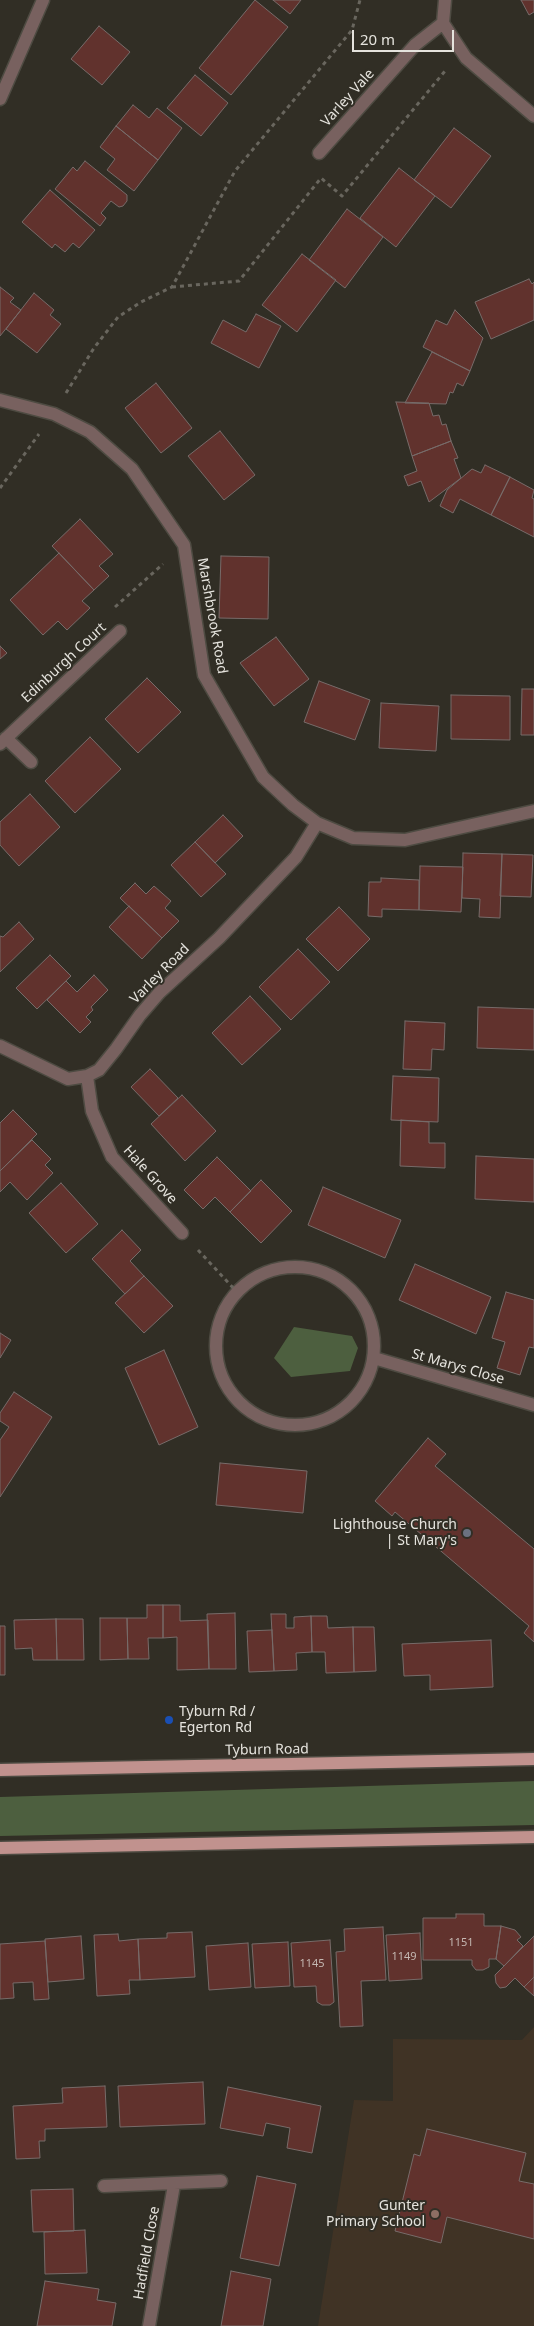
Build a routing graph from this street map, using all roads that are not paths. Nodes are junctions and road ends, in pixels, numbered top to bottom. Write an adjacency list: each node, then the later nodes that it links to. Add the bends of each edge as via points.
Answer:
1 (43, 0): 4 (street)
2 (445, 0): 3 (street)
3 (443, 23): 5 (street, via 466,58); 6 (street, Varley Vale, via 415,46)
4 (0, 99)
5 (534, 116)
6 (319, 153)
7 (0, 400): 12 (street, Marshbrook Road, via 54,414 90,432 132,469 184,545 204,675 263,778)
8 (120, 631): 9 (street, Edinburgh Court)
9 (3, 741): 10 (street, Edinburgh Court)
10 (30, 762)
11 (534, 811): 12 (street, Marshbrook Road, via 405,840 353,838)
12 (317, 823): 14 (street, Varley Road, via 296,857 219,938 159,993 99,1070)
13 (0, 1046): 14 (street, via 68,1079)
14 (87, 1076): 15 (street, Hale Grove, via 92,1111 112,1157)
15 (182, 1233)
16 (374, 1358): 16 (street, via 358,1395 333,1416 305,1425 266,1421 235,1400 218,1371 215,1333 236,1291 268,1270 305,1266 347,1285 366,1311 374,1335); 17 (street, St Marys Close)
17 (534, 1405)
18 (534, 1759): 19 (main road, Tyburn Road)
19 (0, 1770)
20 (534, 1837): 21 (main road)
21 (0, 1848)
22 (221, 2181): 23 (street, Hadfield Close)
23 (174, 2184): 24 (street, Hadfield Close); 25 (street, Hadfield Close)
24 (104, 2186)
25 (149, 2326)

